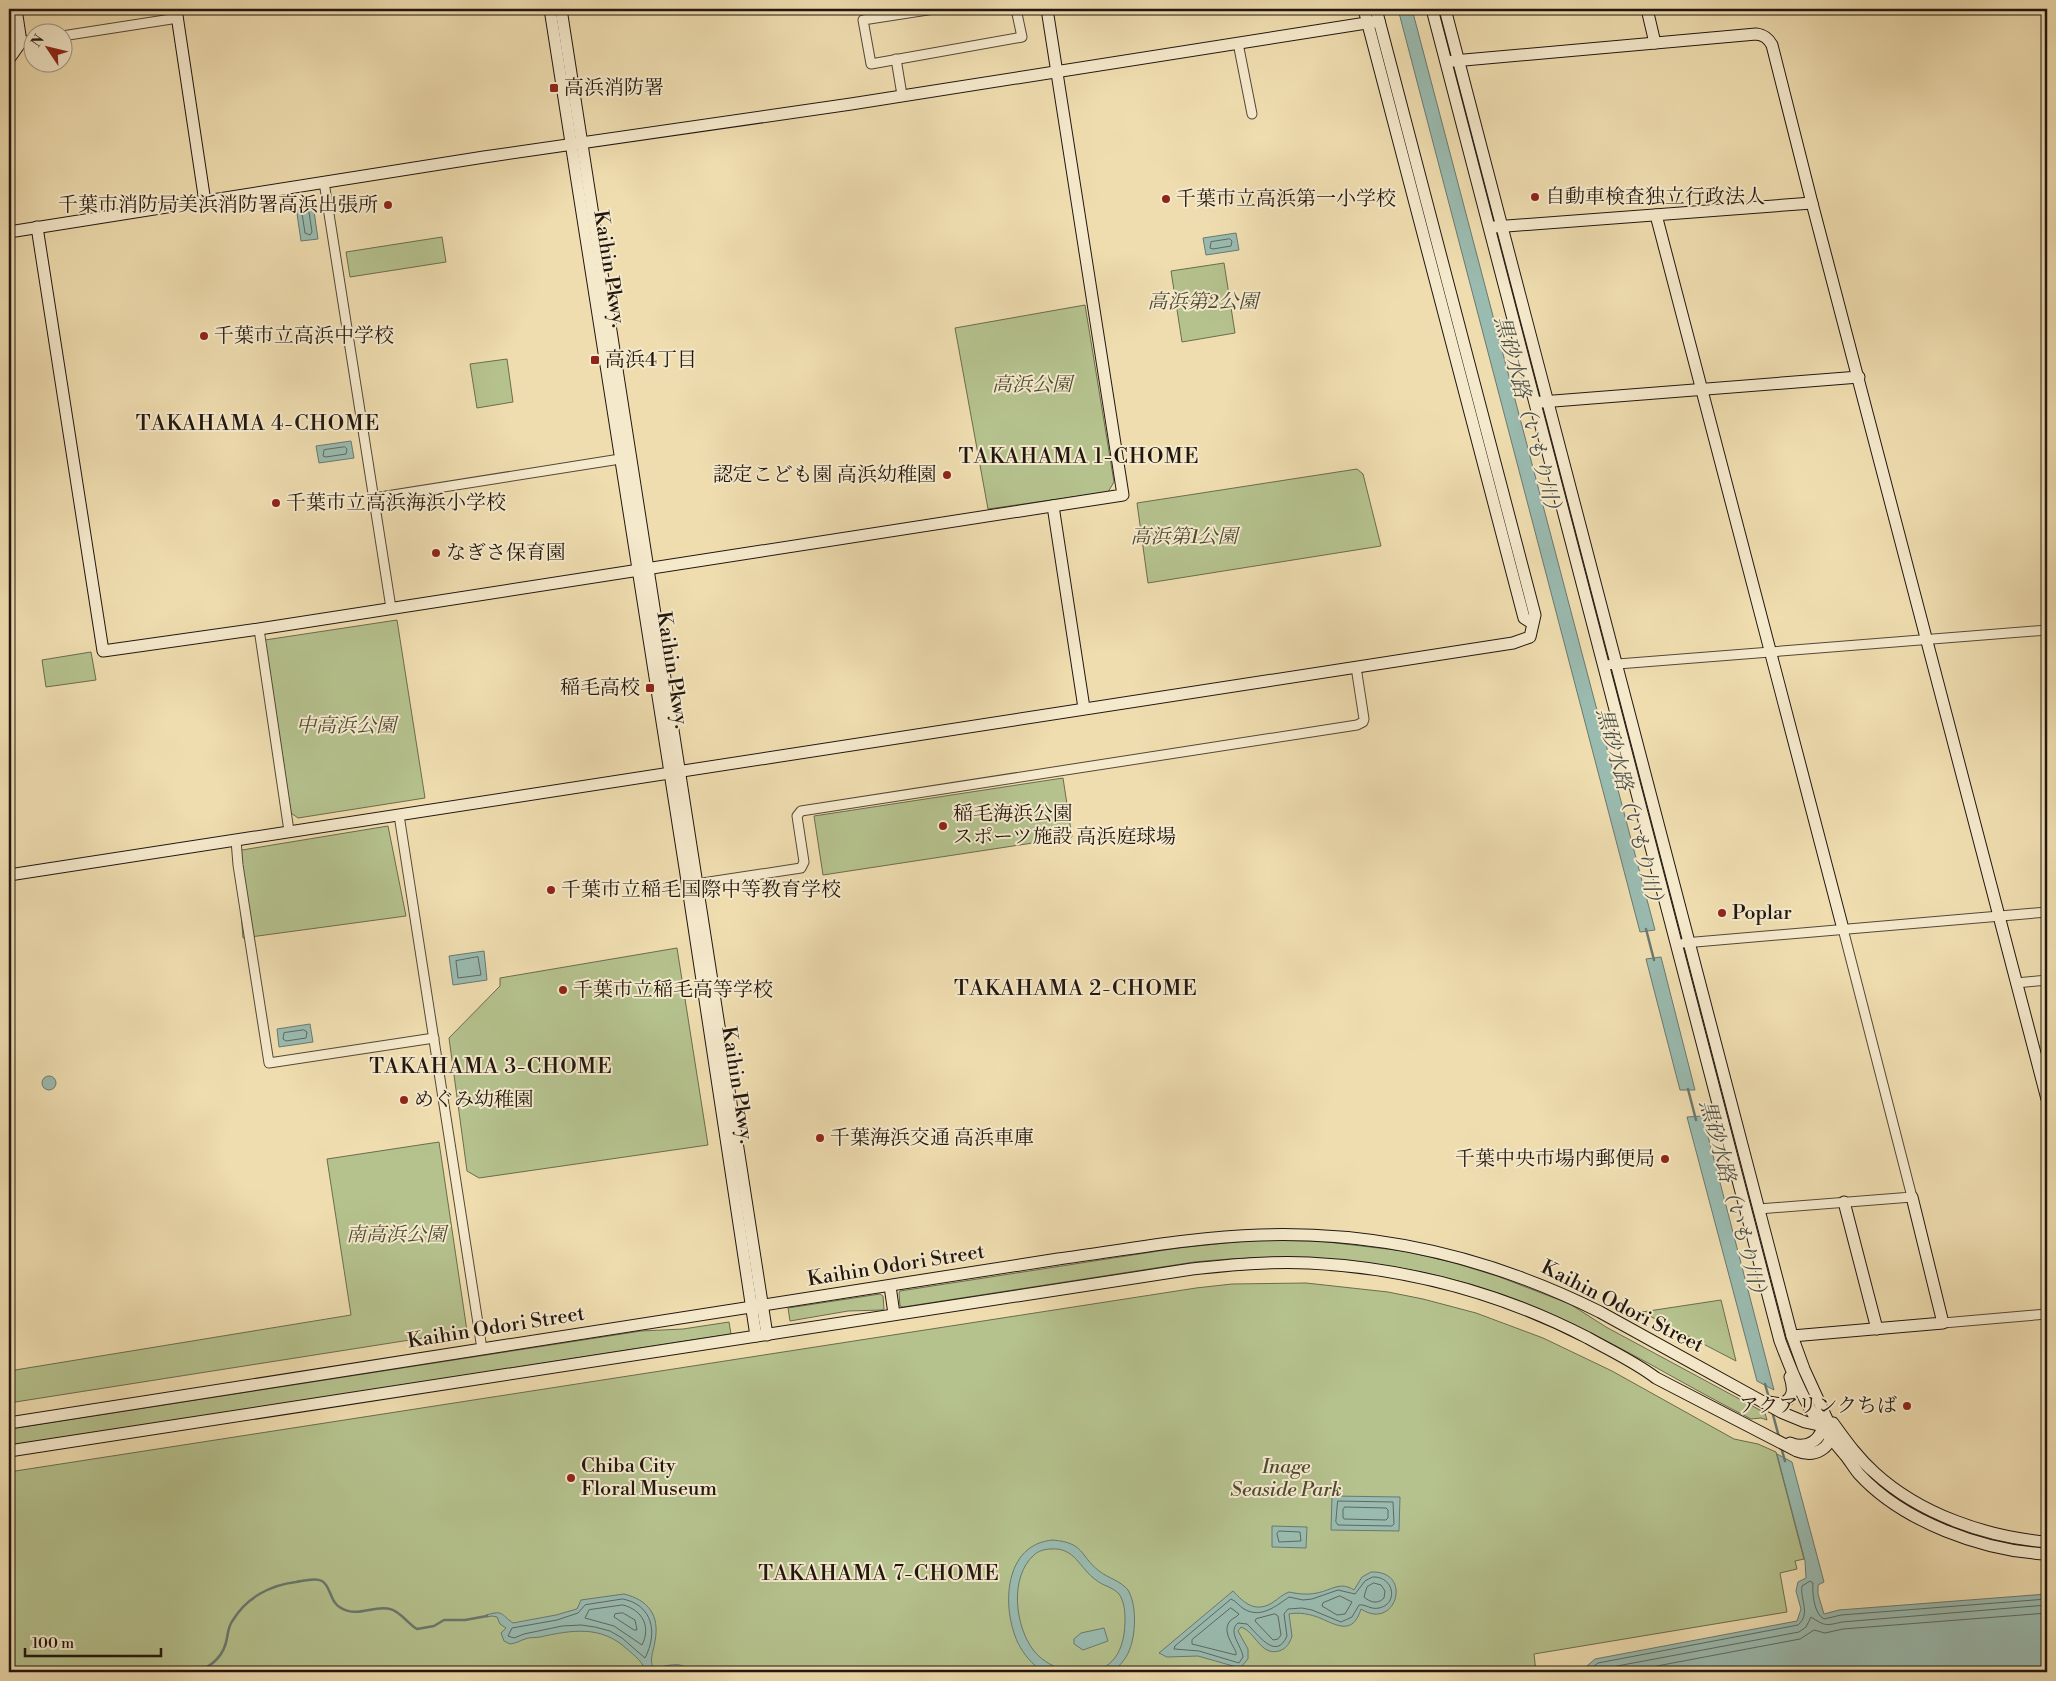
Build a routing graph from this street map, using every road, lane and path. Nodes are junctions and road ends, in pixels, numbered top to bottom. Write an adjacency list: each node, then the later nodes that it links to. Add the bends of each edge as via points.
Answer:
1 (16, 9): 14 (street)
2 (550, 9): 26 (street, Kaihin Pkwy.)
3 (561, 9): 26 (street, Kaihin Pkwy.)
4 (934, 9): 20 (street, via 863,20 871,64)
5 (1016, 9): 20 (street, via 1022,37)
6 (1047, 9): 23 (street)
7 (1364, 9): 13 (street)
8 (1376, 9): 13 (street)
9 (1432, 9): 22 (street)
10 (1445, 9): 21 (street)
11 (1646, 9): 17 (street)
12 (177, 13): 15 (street); 28 (street)
13 (1374, 22): 16 (street); 49 (street, via 1524,618 1532,623 1533,630 1530,637 1513,643)
14 (22, 26)
15 (72, 34)
16 (1238, 43): 23 (street); 25 (street)
17 (1655, 43): 21 (street); 29 (street, via 1756,34 1768,39)
18 (22, 46): 19 (street)
19 (9, 59)
20 (896, 59): 24 (street)
21 (1458, 60): 22 (street); 32 (street)
22 (1446, 63): 33 (street)
23 (1057, 71): 24 (street); 41 (street, via 1124,495)
24 (902, 95): 26 (street)
25 (1252, 114)
26 (576, 145): 27 (street); 39 (street, Kaihin Pkwy.); 42 (street, Kaihin Pkwy.)
27 (324, 182): 28 (street); 40 (street)
28 (205, 202): 31 (street)
29 (1812, 203): 30 (street); 35 (street)
30 (1656, 215): 32 (street); 36 (street)
31 (37, 227): 34 (street); 44 (street, via 103,651)
32 (1502, 227): 33 (street); 37 (street)
33 (1488, 228): 38 (street)
34 (9, 232)
35 (1859, 377): 36 (street); 46 (street)
36 (1701, 389): 37 (street); 47 (street)
37 (1548, 401): 38 (street); 48 (street)
38 (1534, 403): 48 (street)
39 (620, 459): 40 (street); 42 (street, Kaihin Pkwy.)
40 (374, 498): 43 (street)
41 (1053, 506): 42 (street); 50 (street)
42 (642, 570): 43 (street); 51 (street, Kaihin Pkwy.)
43 (390, 608): 44 (street)
44 (259, 629): 53 (street)
45 (2047, 630): 46 (street)
46 (1927, 640): 47 (street); 58 (street)
47 (1770, 652): 48 (street); 59 (street)
48 (1611, 665): 60 (street); 61 (street)
49 (1356, 667): 50 (street); 56 (street, via 1364,718 1357,725 801,811 797,816 804,862 801,868)
50 (1084, 708): 51 (street)
51 (674, 773): 52 (street); 56 (street, Kaihin Pkwy.); 70 (street, Kaihin Pkwy.)
52 (399, 815): 53 (street); 64 (street)
53 (289, 831): 54 (street)
54 (236, 840): 55 (street); 64 (street, via 269,1063)
55 (9, 875)
56 (696, 884): 70 (street, Kaihin Pkwy.)
57 (2047, 912): 58 (street)
58 (1999, 916): 59 (street); 63 (street)
59 (1843, 929): 60 (street); 66 (street)
60 (1689, 942): 61 (street); 68 (street)
61 (1676, 943): 78 (street)
62 (2047, 980): 63 (street)
63 (2016, 983): 65 (street)
64 (434, 1038): 77 (street)
65 (2047, 1099)
66 (1912, 1197): 67 (street); 73 (street)
67 (1844, 1202): 68 (street); 74 (street)
68 (1759, 1209): 76 (street)
69 (890, 1286): 70 (street, Kaihin Odori Street); 71 (street); 80 (street, Kaihin Odori Street, via 1218,1237 1292,1234 1378,1240 1468,1260 1554,1291 1600,1312)
70 (757, 1306): 75 (street, Kaihin Pkwy.); 77 (street, Kaihin Odori Street)
71 (894, 1314): 75 (street); 79 (street, via 1192,1268 1243,1264 1335,1265 1431,1280 1485,1295 1550,1319)
72 (2047, 1314): 73 (street)
73 (1943, 1323): 74 (street)
74 (1877, 1329): 76 (street)
75 (762, 1336): 83 (street)
76 (1792, 1336): 82 (street)
77 (482, 1349): 81 (street, Kaihin Odori Street)
78 (1787, 1358): 80 (street, via 1793,1389 1789,1399 1781,1404); 82 (street, via 1816,1419)
79 (1643, 1368): 82 (street, via 1659,1373 1793,1444 1803,1446 1812,1443 1820,1434); 84 (street, via 1656,1378 1797,1451 1810,1454)
80 (1760, 1401): 82 (street, Kaihin Odori Street)
81 (9, 1423)
82 (1831, 1430): 84 (street); 85 (street); 86 (street, via 1876,1474 1926,1508 1962,1523 2014,1538)
83 (9, 1451)
84 (1820, 1451): 85 (street)
85 (1847, 1457): 87 (street, via 1872,1486 1937,1527 1993,1546)
86 (2047, 1542)
87 (2047, 1554)

